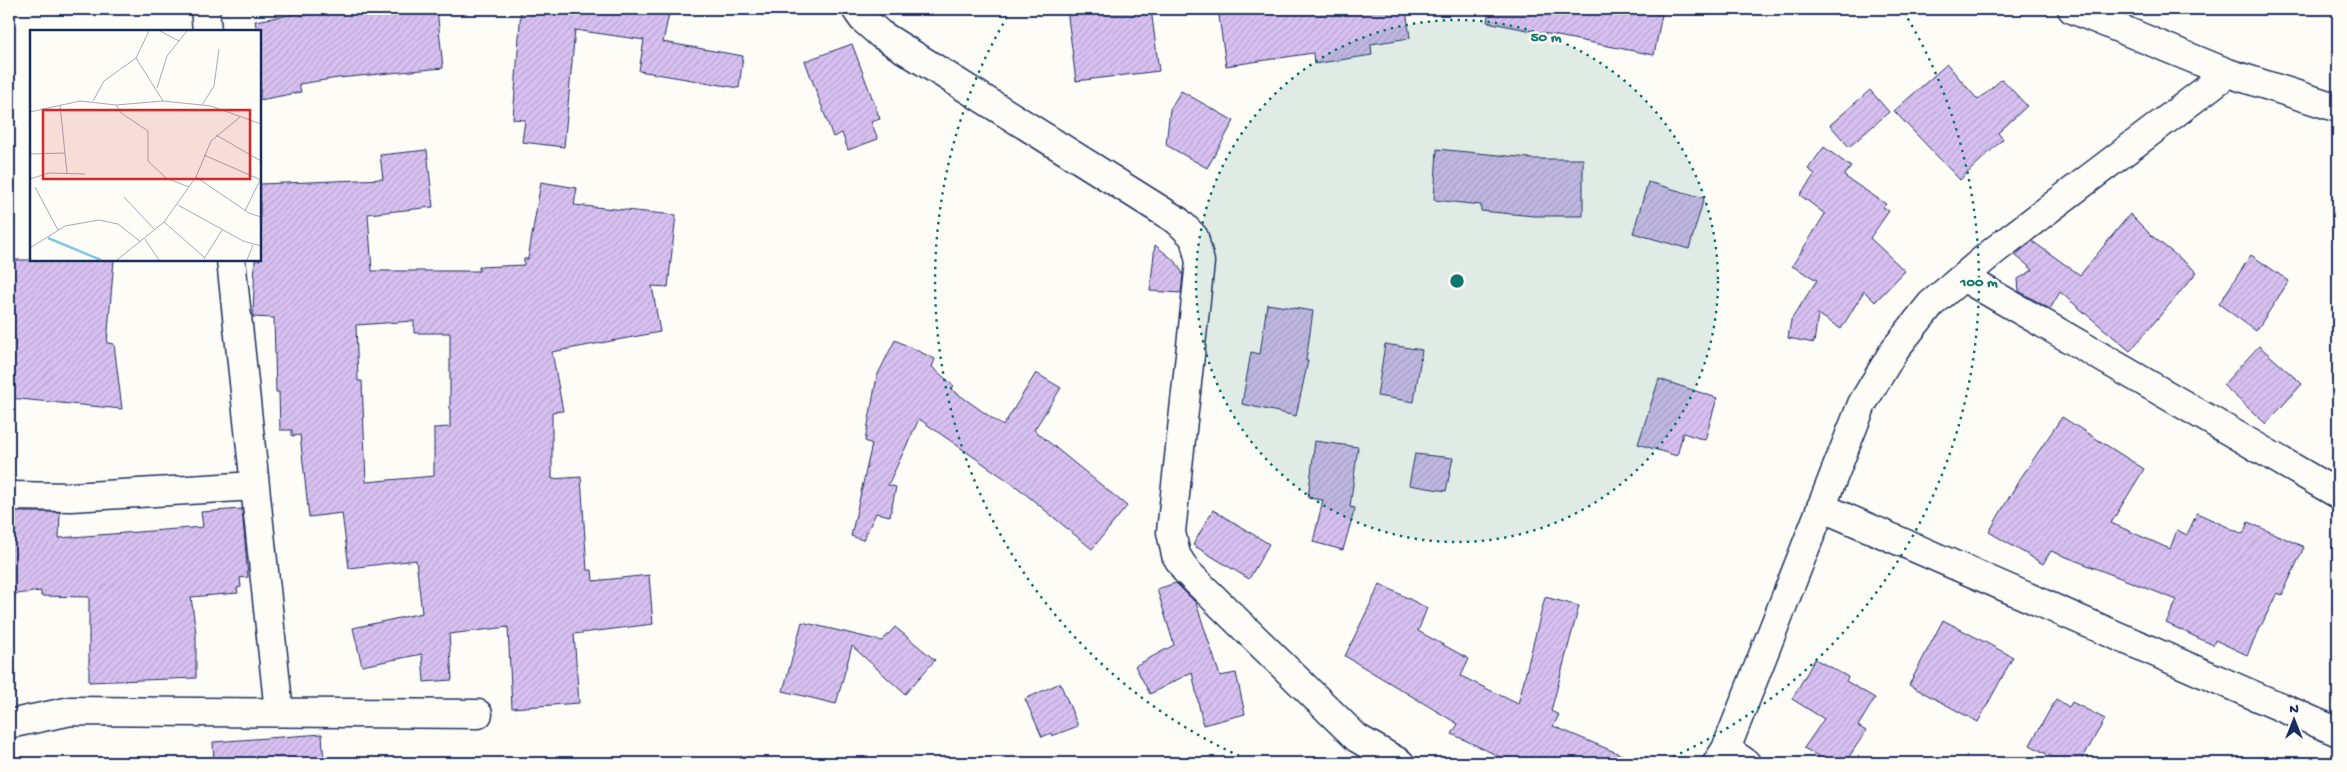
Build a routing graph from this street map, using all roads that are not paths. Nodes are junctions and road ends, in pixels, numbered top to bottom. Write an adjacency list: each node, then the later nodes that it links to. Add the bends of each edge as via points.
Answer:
1 (205, 9): 4 (street)
2 (856, 9): 18 (street, via 880,34 1178,221 1194,238 1200,262 1171,532 1176,555 1186,571 1357,738)
3 (2072, 9): 5 (street)
4 (208, 30)
5 (2228, 73): 6 (street); 8 (street)
6 (2338, 108)
7 (231, 261): 9 (street)
8 (1963, 277): 10 (street); 12 (street, via 1931,304 1871,388)
9 (255, 486): 11 (street, via 72,497); 13 (street)
10 (2338, 494)
11 (9, 496)
12 (1821, 507): 16 (street); 17 (street)
13 (279, 712): 14 (street); 15 (street, via 71,711)
14 (478, 714)
15 (9, 724)
16 (2338, 732)
17 (1730, 759)
18 (1400, 763)

